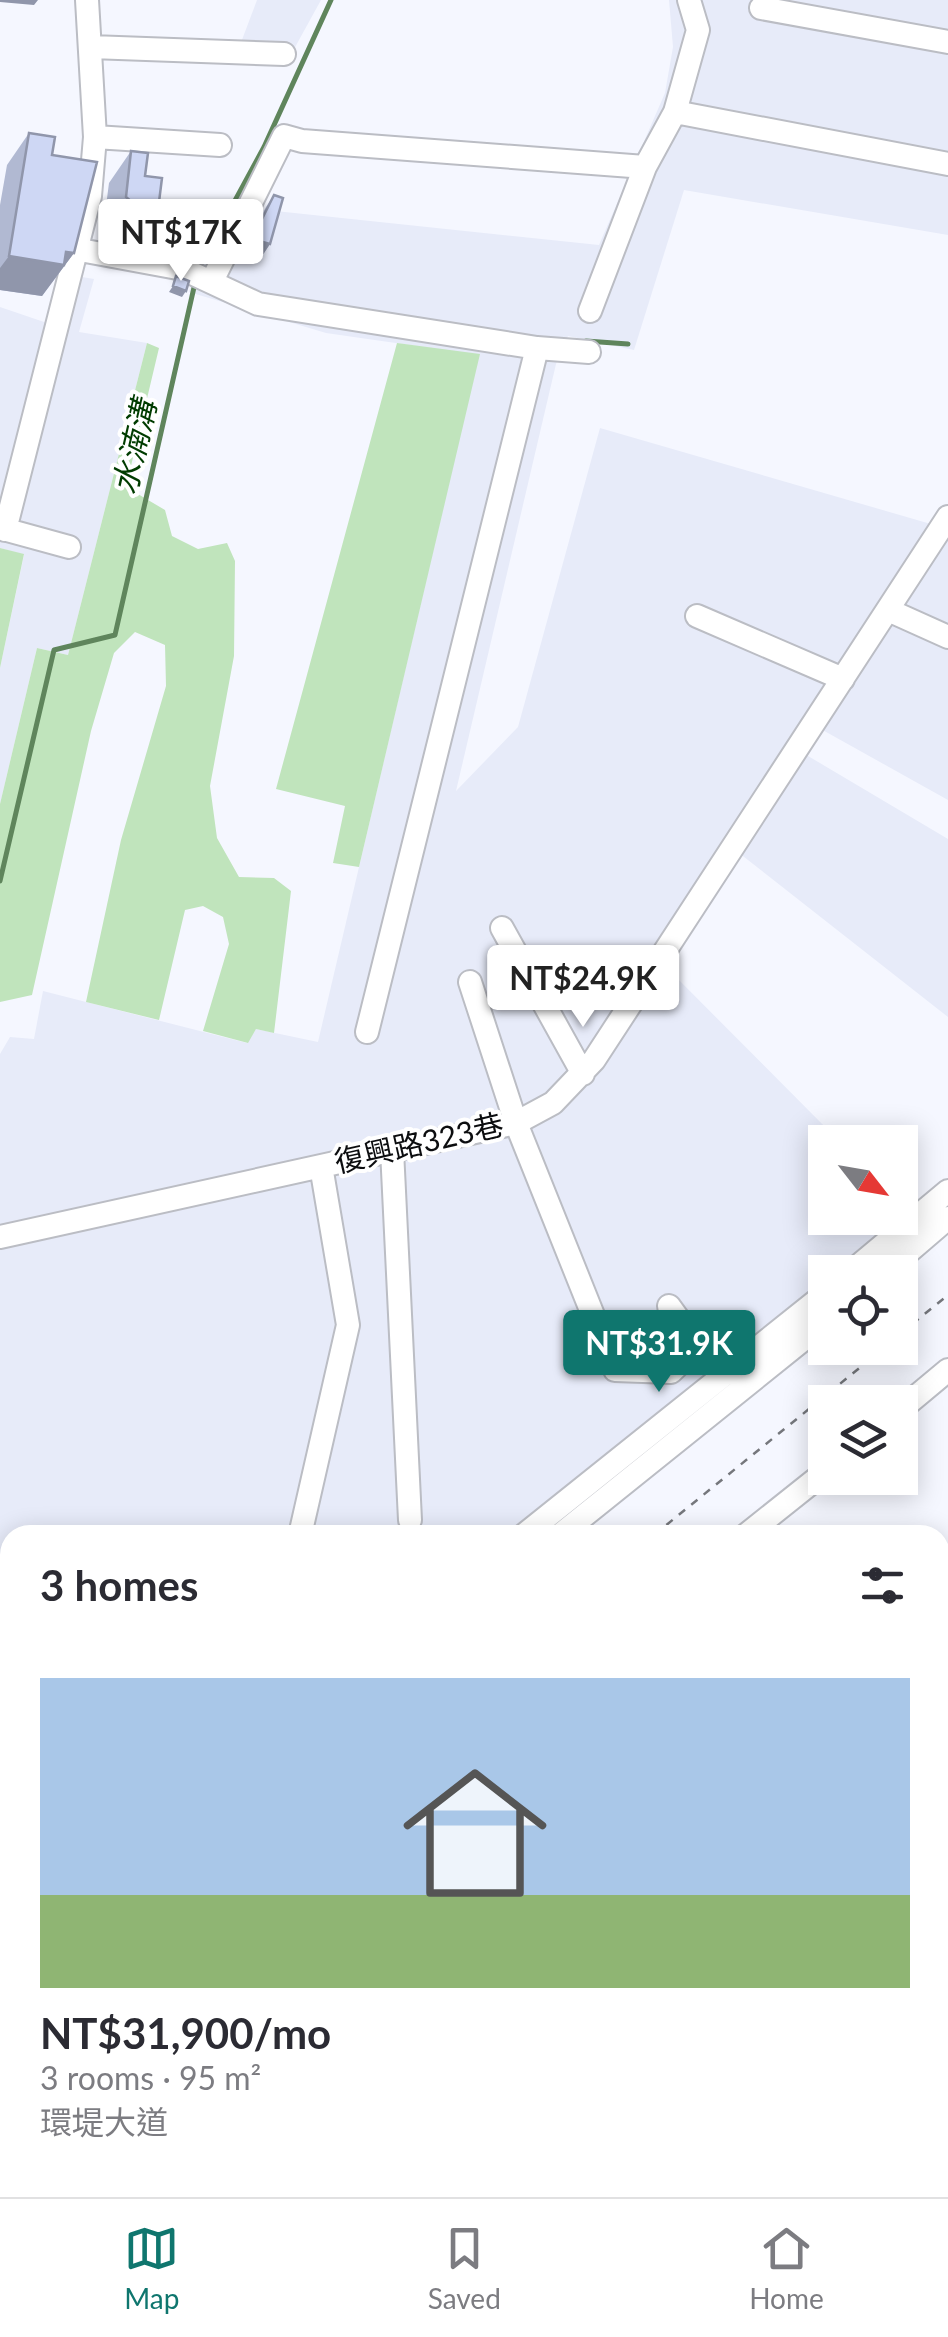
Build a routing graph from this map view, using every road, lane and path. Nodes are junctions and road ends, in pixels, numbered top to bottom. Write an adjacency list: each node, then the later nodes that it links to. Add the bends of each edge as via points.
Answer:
1 (87, 0): 5 (street)
2 (689, 0): 7 (street, via 698,30)
3 (761, 8): 4 (street)
4 (948, 42)
5 (91, 47): 6 (street); 8 (street)
6 (284, 54)
7 (676, 112): 10 (street); 11 (street)
8 (94, 137): 9 (street); 12 (street)
9 (220, 145)
10 (948, 164)
11 (645, 167): 13 (street, via 284,136); 14 (street)
12 (80, 250): 13 (street, via 184,269); 18 (street)
13 (212, 282): 15 (street, via 258,304)
14 (590, 311)
15 (538, 348): 16 (street); 26 (street)
16 (589, 352)
17 (948, 518): 20 (street, 復興路323巷)
18 (2, 529): 19 (street)
19 (70, 547)
20 (888, 610): 22 (street); 23 (street, 復興路323巷)
21 (697, 616): 23 (street)
22 (948, 637)
23 (843, 679): 27 (street, 復興路323巷)
24 (502, 928): 27 (street)
25 (470, 982): 28 (street)
26 (367, 1032)
27 (584, 1074): 28 (street, 復興路323巷, via 553,1103)
28 (516, 1123): 29 (street, 復興路323巷); 41 (street, via 614,1370 671,1372)
29 (392, 1150): 30 (street, 復興路323巷); 47 (street)
30 (322, 1166): 33 (street, 復興路323巷); 48 (street, via 348,1326)
31 (948, 1191): 34 (street)
32 (948, 1218): 35 (street)
33 (0, 1237)
34 (871, 1255)
35 (905, 1255)
36 (948, 1294): 39 (path)
37 (669, 1306): 41 (street)
38 (808, 1308): 44 (street)
39 (918, 1319)
40 (808, 1336): 50 (street)
41 (698, 1346): 44 (street, via 712,1348)
42 (863, 1365): 51 (path)
43 (948, 1370): 45 (street)
44 (730, 1373): 49 (street)
45 (918, 1395)
46 (808, 1486): 52 (street)
47 (410, 1520)
48 (302, 1525)
49 (537, 1525)
50 (572, 1525)
51 (666, 1525)
52 (759, 1525)

